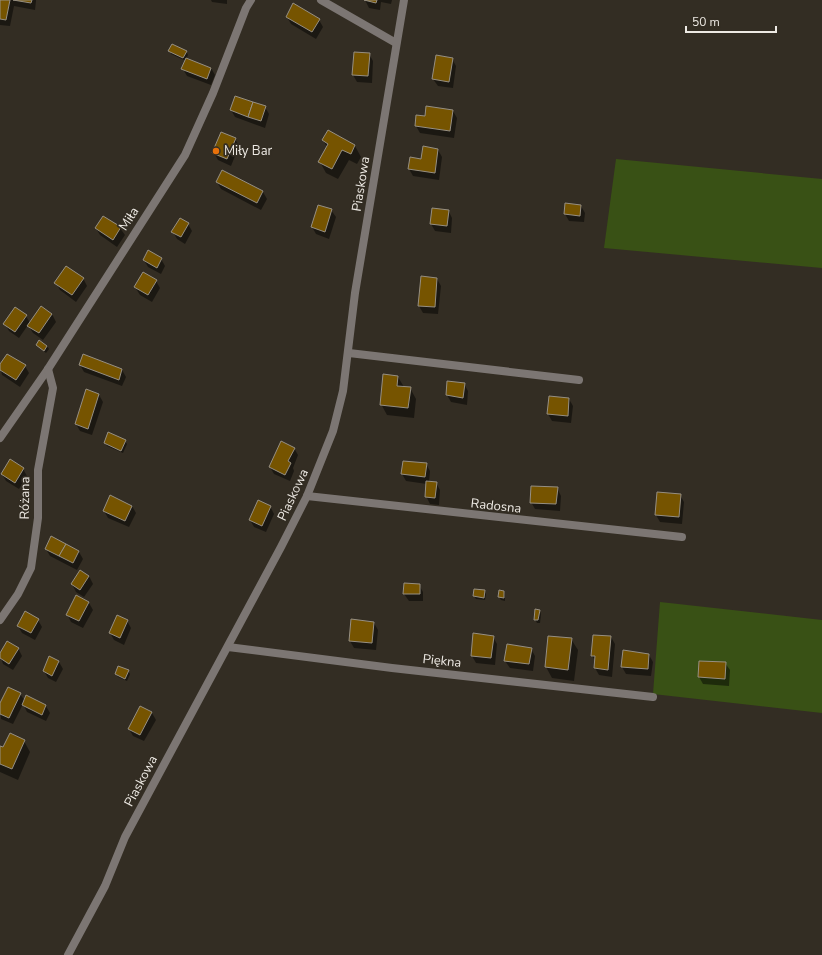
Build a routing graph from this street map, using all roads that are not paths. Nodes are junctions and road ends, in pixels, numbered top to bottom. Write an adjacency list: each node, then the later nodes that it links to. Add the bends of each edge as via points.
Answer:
1 (251, 0): 4 (street, Miła)
2 (321, 0): 5 (street)
3 (404, 0): 5 (street, Piaskowa)
4 (245, 4): 7 (street, Miła, via 213,93 185,155)
5 (396, 42): 6 (street, Piaskowa, via 355,293)
6 (349, 353): 8 (street); 10 (street, Piaskowa, via 333,431)
7 (48, 369): 9 (street, Miła); 12 (street, Różana, via 53,388 38,470 38,518 31,568 18,594)
8 (579, 380)
9 (0, 438)
10 (307, 496): 11 (street, Radosna); 13 (street, Piaskowa)
11 (682, 537)
12 (0, 620)
13 (228, 647): 14 (street, Piękna); 15 (street, Piaskowa, via 125,837 105,886)
14 (653, 697)
15 (68, 955)

